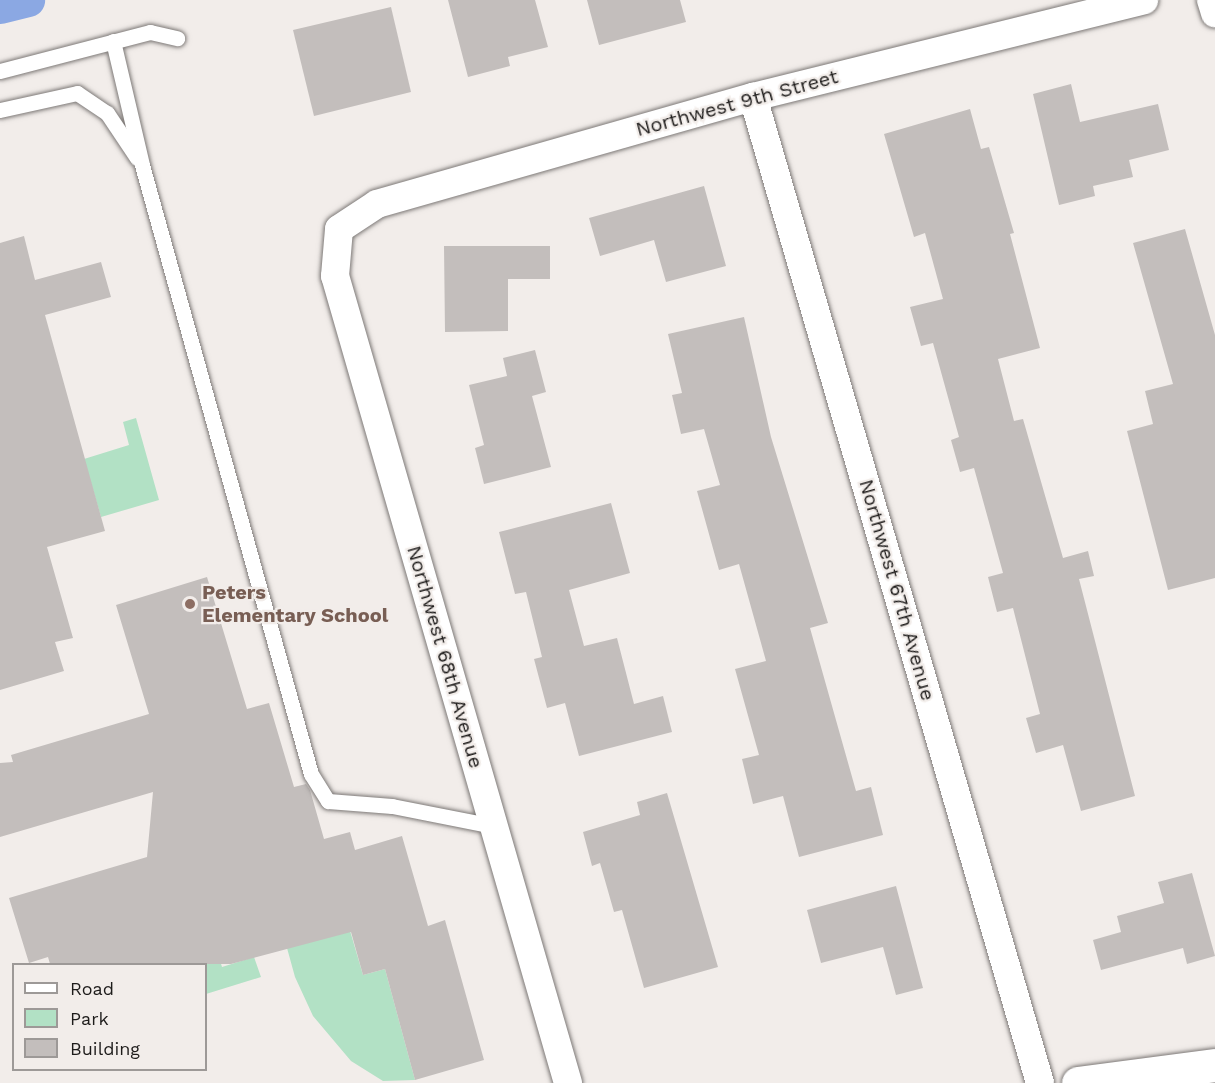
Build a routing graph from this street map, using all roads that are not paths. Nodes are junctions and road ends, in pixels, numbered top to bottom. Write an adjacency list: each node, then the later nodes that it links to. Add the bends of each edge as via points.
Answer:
1 (1144, 0): 7 (street, Northwest 9th Street)
2 (1211, 0): 3 (street)
3 (1215, 13)
4 (177, 38): 5 (lane, via 150,32)
5 (113, 42): 6 (lane); 9 (lane)
6 (0, 71)
7 (753, 97): 10 (street, Northwest 9th Street, via 377,204); 14 (street, Northwest 67th Avenue)
8 (0, 110): 9 (lane, via 77,93 107,113)
9 (142, 165): 11 (lane, via 311,774 328,801 392,806)
10 (339, 229): 11 (street, Northwest 68th Avenue, via 335,276)
11 (494, 826): 13 (street, Northwest 68th Avenue)
12 (1215, 1065): 15 (street)
13 (568, 1083)
14 (1040, 1083)
15 (1078, 1083)

